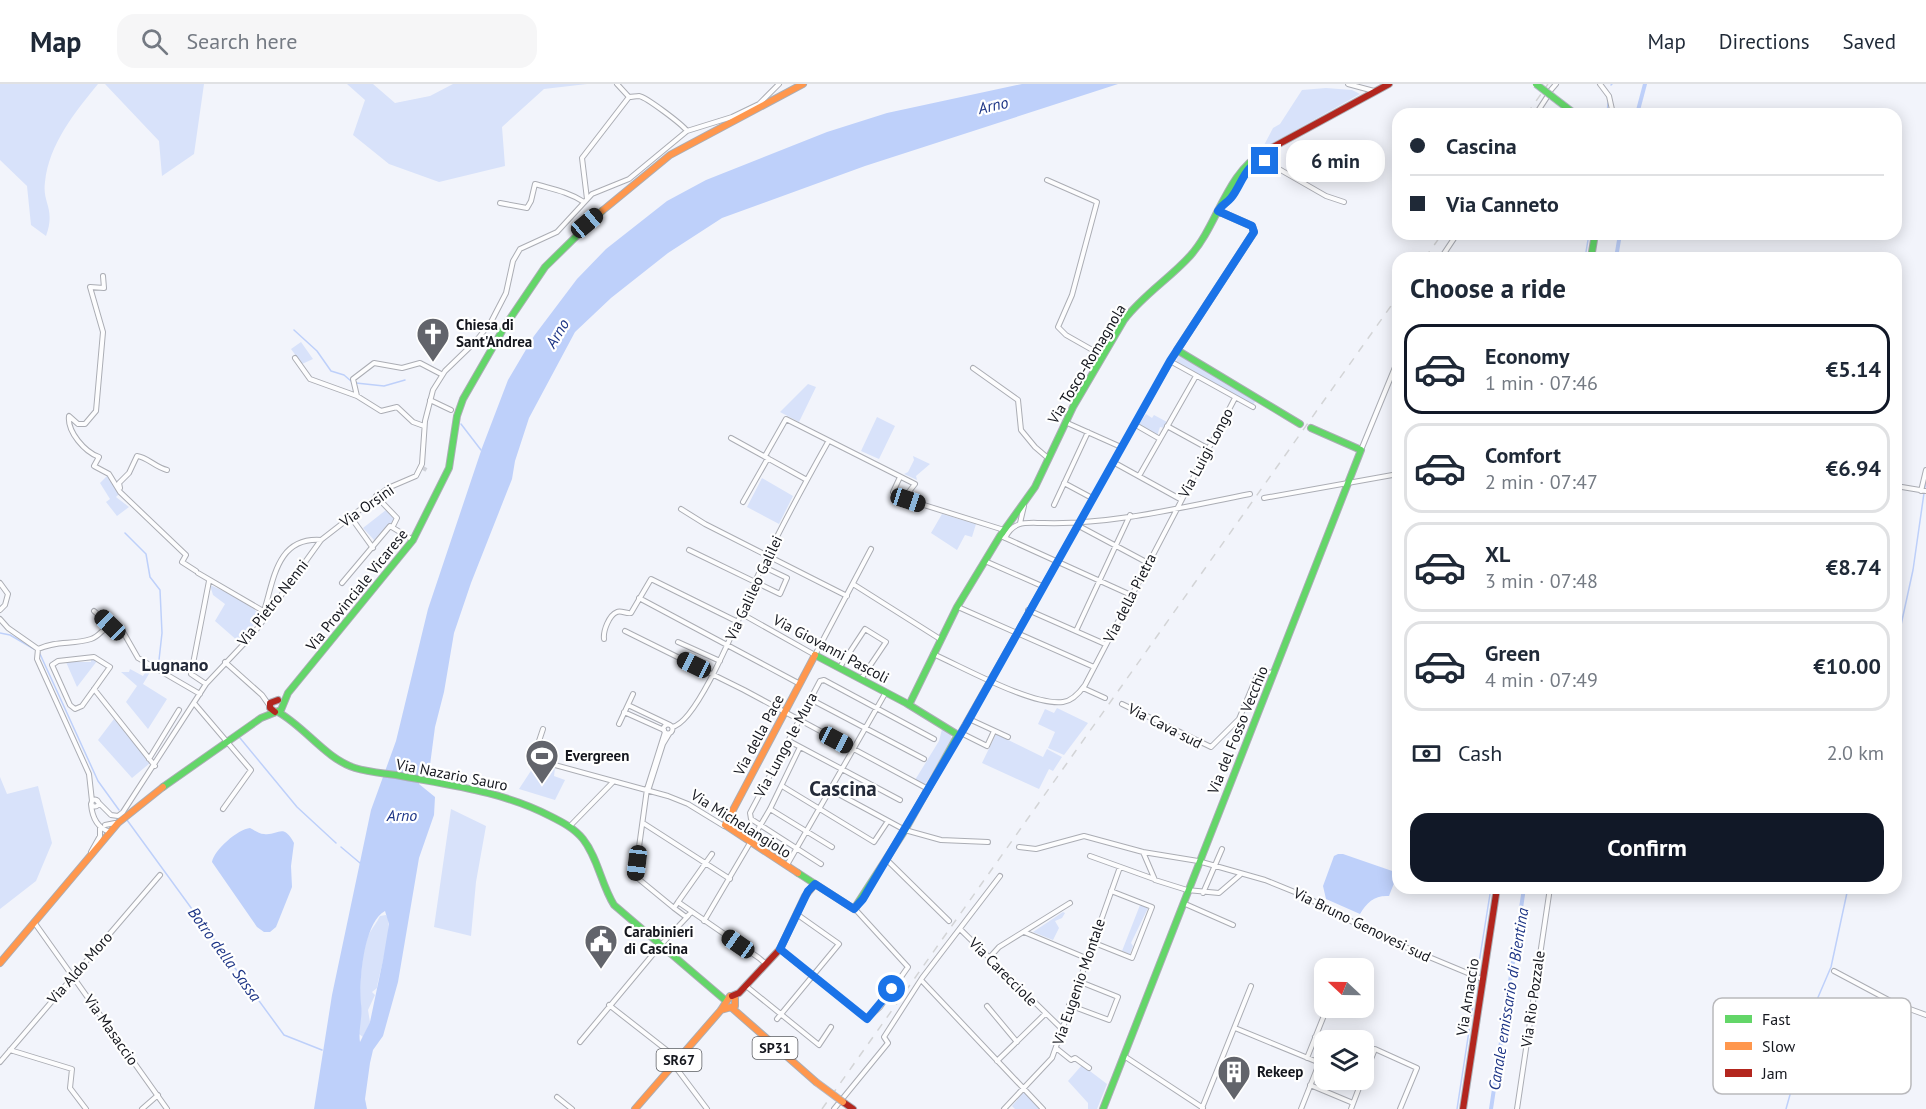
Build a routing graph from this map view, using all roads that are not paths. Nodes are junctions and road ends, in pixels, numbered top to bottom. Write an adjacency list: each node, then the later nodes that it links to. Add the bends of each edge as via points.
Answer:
1 (617, 84): 11 (street)
2 (779, 84): 16 (street, via 759,104)
3 (803, 84): 86 (main road, Via Provinciale Vicarese, via 670,155 581,229 545,267 463,399 448,468)
4 (1348, 84): 10 (street)
5 (1536, 84): 14 (main road, bridge)
6 (1556, 84): 9 (street)
7 (1600, 84): 15 (street)
8 (1386, 86): 10 (main road, Via Tosco-Romagnola)
9 (1550, 91)
10 (1375, 92): 17 (main road, Via Tosco-Romagnola)
11 (629, 97): 16 (street, via 645,98); 20 (street, via 583,156)
12 (1547, 97): 13 (street)
13 (1540, 108)
14 (1567, 108)
15 (1612, 108)
16 (687, 131): 20 (street, via 629,179 595,193)
17 (1272, 147): 18 (street); 21 (main road, Via Tosco-Romagnola, via 1246,165)
18 (1265, 161): 21 (street, via 1251,167 1232,196); 22 (street)
19 (1047, 180): 27 (street, via 1097,202 1072,295 1058,327)
20 (586, 201): 23 (street, via 535,184 527,208); 31 (street, via 563,227 520,249 513,261 506,293 491,322)
21 (1223, 202): 24 (main road, Via Tosco-Romagnola)
22 (1344, 202)
23 (500, 203)
24 (1218, 211): 26 (main road, via 1252,226 1254,232); 27 (main road, Via Tosco-Romagnola, via 1191,255 1131,311)
25 (103, 276): 65 (street, via 104,288 90,287 103,332 95,416 85,424 68,419 80,442 100,459 94,466 109,474)
26 (1177, 350): 29 (street); 41 (main road)
27 (1103, 356): 39 (main road, Via Tosco-Romagnola)
28 (295, 357): 34 (street, via 310,379)
29 (1170, 361): 33 (street); 40 (street)
30 (972, 368): 53 (street, via 1018,400 1021,430)
31 (441, 374): 34 (street, via 418,362 402,368 374,363 355,377); 36 (street, Via Orsini)
32 (1392, 375): 51 (street, Via del Fosso Vecchio)
33 (1196, 376): 35 (street); 43 (street)
34 (357, 396): 42 (street, via 381,411 397,407 413,422)
35 (1236, 398): 37 (street); 50 (street, Via Luigi Longo)
36 (430, 400): 38 (street); 42 (street, Via Orsini)
37 (1252, 407)
38 (451, 410)
39 (1065, 422): 45 (street); 53 (main road, Via Tosco-Romagnola)
40 (1134, 424): 47 (street); 49 (street)
41 (1300, 424)
42 (424, 426): 67 (street, Via Orsini, via 422,468 415,478 388,488)
43 (1167, 426): 47 (street); 50 (street)
44 (1311, 428): 51 (main road)
45 (1089, 432): 49 (street); 62 (street)
46 (731, 438): 52 (street)
47 (1160, 439): 58 (street)
48 (828, 442): 52 (street, via 785,420); 59 (street); 60 (street, Via Galileo Galilei)
49 (1121, 447): 54 (street)
50 (1207, 448): 71 (street, Via Luigi Longo)
51 (1361, 450): 61 (main road, Via del Fosso Vecchio)
52 (766, 457): 60 (street); 73 (street)
53 (1049, 459): 72 (main road, Via Tosco-Romagnola)
54 (1113, 462): 58 (street); 69 (street)
55 (167, 470): 65 (street, via 137,456 119,483)
56 (1926, 470): 64 (street)
57 (1392, 475): 61 (street)
58 (1139, 476): 71 (street)
59 (900, 477): 68 (street, via 892,492); 68 (street, via 915,484)
60 (807, 480): 91 (street, Via Galileo Galilei)
61 (1348, 482): 70 (street); 133 (main road, Via del Fosso Vecchio)
62 (1064, 483): 69 (street); 74 (street)
63 (1902, 487): 64 (street)
64 (1924, 491)
65 (123, 494): 97 (street, via 186,555 182,562)
66 (1250, 494): 75 (street)
67 (377, 497): 79 (street, Via Orsini); 83 (street, via 398,520)
68 (904, 498): 84 (street)
69 (1092, 498): 82 (street)
70 (1264, 498)
71 (1180, 499): 75 (street, Via Luigi Longo)
72 (1025, 501): 81 (street); 84 (main road, Via Tosco-Romagnola)
73 (743, 502)
74 (1054, 505)
75 (1176, 508): 77 (street); 80 (street, Via della Pietra)
76 (681, 509): 91 (street)
77 (1164, 510): 78 (street); 80 (street)
78 (1130, 515): 82 (street); 88 (street)
79 (350, 516): 85 (street, Via Orsini); 87 (street)
80 (1172, 516): 94 (street, Via della Pietra)
81 (1020, 523): 82 (street); 84 (street)
82 (1077, 525): 88 (street); 93 (street)
83 (393, 526): 86 (street); 87 (street, via 388,527)
84 (1003, 535): 92 (main road, Via Tosco-Romagnola); 93 (street)
85 (321, 540): 110 (street, Via Pietro Nenni); 110 (street, via 300,542 284,552 277,564)
86 (413, 540): 144 (main road, Via Provinciale Vicarese)
87 (373, 548): 98 (street)
88 (1116, 548): 94 (street); 96 (street)
89 (872, 549): 101 (street)
90 (689, 550): 99 (street)
91 (768, 555): 95 (street, Via Galileo Galilei); 104 (street)
92 (984, 561): 102 (street); 106 (main road, Via Tosco-Romagnola)
93 (1056, 561): 96 (street); 102 (street)
94 (1148, 563): 103 (street, Via della Pietra)
95 (762, 566): 99 (street, Via Galileo Galilei); 99 (street, via 787,579 780,594)
96 (1099, 580): 103 (street); 116 (street)
97 (209, 581): 110 (street); 134 (street)
98 (342, 583)
99 (754, 583): 111 (street, Via Galileo Galilei)
100 (0, 584): 107 (street, via 8,594)
101 (853, 584): 104 (street); 119 (street)
102 (1042, 586): 108 (street)
103 (1131, 595): 121 (street, Via della Pietra)
104 (847, 596): 125 (street)
105 (639, 598): 113 (street, via 649,580 655,580); 118 (street, via 629,614 614,613); 122 (street)
106 (957, 607): 117 (street); 119 (main road, Via Tosco-Romagnola)
107 (0, 610)
108 (1029, 610): 116 (street); 117 (street)
109 (94, 611): 114 (street)
110 (265, 613): 126 (street, Via Pietro Nenni)
111 (742, 614): 113 (street, Via Galileo Galilei); 125 (street, Via Giovanni Pascoli)
112 (0, 619): 123 (street)
113 (738, 622): 122 (street, Via Galileo Galilei)
114 (110, 625): 123 (street, via 90,640 51,643); 140 (street, via 122,630 138,658)
115 (625, 631): 135 (street)
116 (1076, 631): 121 (street)
117 (1016, 633): 131 (street); 137 (street)
118 (604, 639)
119 (939, 639): 124 (main road, Via Tosco-Romagnola)
120 (678, 642): 127 (street)
121 (1106, 644): 131 (street, Via della Pietra)
122 (728, 645): 127 (street, Via Galileo Galilei); 139 (street)
123 (38, 649): 185 (street, via 37,659 89,774)
124 (933, 653): 137 (street); 154 (main road, Via Tosco-Romagnola)
125 (815, 655): 130 (main road, Via Giovanni Pascoli); 139 (main road, Via della Pace)
126 (231, 656): 128 (street, Via Pietro Nenni); 129 (street)
127 (720, 661): 135 (street, Via Galileo Galilei)
128 (224, 663): 129 (street, Via Nazario Sauro); 132 (street, Via Nazario Sauro); 138 (street, Via Pietro Nenni)
129 (232, 666): 132 (street, Via Nazario Sauro)
130 (840, 667): 136 (main road, Via Giovanni Pascoli); 136 (street, via 865,629 886,642)
131 (1094, 667): 141 (street, Via della Pietra)
132 (238, 673): 146 (street, Via Nazario Sauro)
133 (1274, 673): 152 (street, Via Cava sud, via 1257,676 1239,719 1211,747); 210 (main road, Via del Fosso Vecchio)
134 (191, 674): 138 (street); 140 (street)
135 (713, 674): 158 (street); 163 (street, Via Galileo Galilei, via 683,722)
136 (861, 679): 143 (main road, Via Giovanni Pascoli)
137 (990, 680): 141 (street, via 1027,695 1060,702); 160 (street)
138 (206, 684): 145 (street, Via Pietro Nenni)
139 (800, 684): 158 (main road, Via della Pace)
140 (188, 685): 145 (street)
141 (1083, 688): 148 (street)
142 (94, 689): 142 (street, via 79,708 73,708 53,664 94,657 110,667); 175 (street)
143 (886, 692): 154 (main road, Via Giovanni Pascoli); 156 (street)
144 (288, 693): 149 (main road, Via Provinciale Vicarese); 155 (main road, Via Provinciale Vicarese)
145 (200, 694): 151 (street, Via Pietro Nenni)
146 (262, 694): 149 (street, Via Nazario Sauro); 155 (street, Via Nazario Sauro)
147 (633, 694): 153 (street)
148 (1105, 698)
149 (276, 699): 155 (main road, Via Provinciale Vicarese); 155 (main road)
150 (810, 699): 156 (street, Via Lungo le Mura, via 824,680); 161 (street, Via Lungo le Mura); 164 (street)
151 (194, 703): 172 (street); 177 (street, Via Pietro Nenni)
152 (1122, 704)
153 (628, 705): 159 (street); 163 (street)
154 (909, 705): 168 (main road, Via Giovanni Pascoli)
155 (275, 708): 172 (main road); 244 (main road, Via Nazario Sauro, via 341,762 369,772 516,800 573,830 590,850 612,903)
156 (877, 708): 164 (street); 170 (street, Via Lungo le Mura)
157 (179, 710): 175 (street)
158 (785, 711): 161 (street); 195 (main road, Via della Pace)
159 (624, 712): 162 (street); 167 (street)
160 (969, 719): 166 (street); 168 (street)
161 (800, 720): 171 (street, Via Lungo le Mura); 174 (street)
162 (619, 724)
163 (671, 726): 167 (street, Via Galileo Galilei); 167 (street, Via Galileo Galilei, via 666,726)
164 (866, 728): 174 (street); 176 (street)
165 (543, 729): 179 (street, Via Michelangiolo, via 533,759)
166 (994, 731): 168 (street, via 987,746); 169 (street)
167 (666, 732): 183 (street, Via Galileo Galilei)
168 (959, 735): 181 (main road)
169 (1008, 737)
170 (934, 739)
171 (789, 741): 173 (street); 194 (street, Via Lungo le Mura, via 750,813 751,819)
172 (226, 743): 186 (street, via 251,770); 189 (main road)
173 (800, 747): 178 (street); 180 (street)
174 (854, 749): 178 (street); 181 (street)
175 (149, 759): 177 (street)
176 (924, 759)
177 (154, 766): 185 (street, Via Pietro Nenni, via 120,815 111,815)
178 (843, 770): 182 (street); 184 (street)
179 (613, 782): 183 (street, Via Michelangiolo); 193 (street)
180 (782, 786): 187 (street); 188 (street)
181 (928, 789): 196 (main road)
182 (831, 790): 188 (street); 190 (street)
183 (648, 792): 191 (street, Via Galileo Galilei); 195 (street, Via Michelangiolo, via 679,800)
184 (900, 800)
185 (95, 803): 192 (street, via 92,812)
186 (223, 809)
187 (770, 809): 194 (street); 197 (street)
188 (820, 809): 190 (street, via 874,843); 197 (street)
189 (128, 814): 192 (street, via 113,824); 198 (main road)
190 (888, 821): 196 (street)
191 (643, 823): 211 (street); 232 (street, Via Galileo Galilei, via 635,876)
192 (102, 825): 198 (street); 207 (street)
193 (571, 825)
194 (761, 825): 200 (street); 203 (street)
195 (726, 826): 200 (main road, Via Michelangiolo)
196 (905, 830): 199 (street, via 941,840); 209 (main road)
197 (807, 831): 201 (street); 203 (street)
198 (110, 832): 207 (main road)
199 (988, 842)
200 (750, 843): 213 (main road, Via Michelangiolo); 220 (street)
201 (832, 847)
202 (1019, 847): 205 (street, via 1036,849 1081,835)
203 (797, 849): 212 (street); 213 (street)
204 (1222, 849): 215 (street)
205 (1143, 852): 210 (street); 221 (street)
206 (712, 854): 211 (street)
207 (89, 855): 239 (main road)
208 (1090, 856): 214 (street)
209 (887, 860): 233 (main road); 238 (street)
210 (1198, 861): 215 (street, Via Bruno Genovesi sud); 223 (main road, Via del Fosso Vecchio)
211 (705, 863): 220 (street); 229 (street)
212 (821, 864)
213 (787, 866): 219 (main road, Via Michelangiolo)
214 (1120, 867): 221 (street); 225 (street, Via Eugenio Montale)
215 (1215, 867): 217 (street, Via Bruno Genovesi sud); 226 (street)
216 (160, 874): 251 (street, Via Aldo Moro)
217 (1240, 875): 226 (street, via 1219,893); 253 (street, Via Bruno Genovesi sud, via 1302,895 1381,937)
218 (1000, 876): 241 (street)
219 (805, 877): 222 (main road, Via Michelangiolo); 224 (main road)
220 (730, 879): 237 (street)
221 (1155, 880): 223 (street)
222 (815, 884): 224 (main road); 233 (main road, Via Michelangiolo)
223 (1187, 890): 226 (street); 231 (main road, Via del Fosso Vecchio)
224 (808, 891): 235 (main road)
225 (1111, 891): 243 (street, Via Eugenio Montale); 243 (street, via 1152,907 1132,958)
226 (1203, 893)
227 (1496, 894): 253 (main road, Via Arnaccio)
228 (1549, 894): 306 (street, Via Rio Pozzale)
229 (678, 902): 232 (street); 234 (street)
230 (1070, 903): 242 (street)
231 (1182, 903): 240 (street); 276 (main road, Via del Fosso Vecchio)
232 (674, 908): 236 (street)
233 (855, 909): 252 (street, via 908,967 867,1019)
234 (692, 912): 236 (street); 237 (street)
235 (798, 915): 245 (main road); 252 (street, via 839,944)
236 (688, 916): 244 (street)
237 (704, 921): 249 (street)
238 (949, 921)
239 (34, 922): 248 (main road); 251 (street, Via Masaccio)
240 (1233, 925)
241 (961, 930): 246 (street, Via Carecciole); 254 (street)
242 (1024, 932): 246 (street); 247 (street)
243 (1092, 942): 247 (street, Via Eugenio Montale)
244 (661, 945): 259 (main road, Via Nazario Sauro); 260 (street)
245 (780, 949): 249 (main road); 252 (street)
246 (990, 957): 264 (street, Via Carecciole)
247 (1086, 958): 255 (street, Via Eugenio Montale)
248 (0, 963)
249 (767, 965): 256 (main road)
250 (1834, 971): 258 (street)
251 (73, 976): 274 (street, Via Aldo Moro); 287 (street, Via Masaccio)
252 (814, 977): 266 (street)
253 (1479, 978): 305 (main road, Via Arnaccio)
254 (922, 981): 278 (street); 296 (street, via 884,1037 888,1042)
255 (1078, 981): 261 (street, Via Eugenio Montale); 261 (street, via 1118,997 1109,1020)
256 (745, 986): 259 (main road); 266 (street)
257 (1251, 986): 268 (street)
258 (1885, 998)
259 (732, 1002): 281 (main road, SR67); 297 (main road, SP31, bridge, via 786,1058)
260 (609, 1005): 270 (street); 281 (street)
261 (1069, 1005): 269 (street, Via Eugenio Montale)
262 (987, 1006): 271 (street)
263 (1911, 1010): 265 (street)
264 (1046, 1014): 269 (street, Via Carecciole); 271 (street, Via Carecciole)
265 (1926, 1015)
266 (779, 1018): 267 (street, via 819,1045)
267 (831, 1027)
268 (1235, 1028): 277 (street); 301 (street)
269 (1062, 1029): 273 (street, Via Eugenio Montale)
270 (580, 1042)
271 (1017, 1042): 278 (street, Via Carecciole)
272 (1314, 1042): 277 (street)
273 (1056, 1048): 282 (street); 285 (street, Via Eugenio Montale, via 1048,1065)
274 (10, 1050): 280 (street, Via Aldo Moro); 290 (street, via 72,1069 70,1088)
275 (1374, 1052): 304 (street, via 1417,1068)
276 (1123, 1055): 300 (main road, Via del Fosso Vecchio); 301 (street)
277 (1307, 1058): 279 (street)
278 (997, 1061): 285 (street)
279 (1314, 1061)
280 (0, 1062)
281 (677, 1063): 294 (main road, SR67); 295 (street)
282 (1089, 1068)
283 (1314, 1076): 284 (street)
284 (1310, 1085): 289 (street); 302 (street)
285 (1023, 1088): 298 (street, Via Eugenio Montale); 299 (street)
286 (1358, 1090): 289 (street)
287 (158, 1095): 291 (street); 292 (street, Via Masaccio)
288 (556, 1097): 293 (street)
289 (1353, 1103): 303 (street)
290 (86, 1109)
291 (142, 1109)
292 (167, 1109)
293 (572, 1109)
294 (635, 1109)
295 (707, 1109)
296 (834, 1109)
297 (853, 1109)
298 (1004, 1109)
299 (1043, 1109)
300 (1103, 1109)
301 (1203, 1109)
302 (1301, 1109)
303 (1351, 1109)
304 (1400, 1109)
305 (1463, 1109)
306 (1517, 1109)

